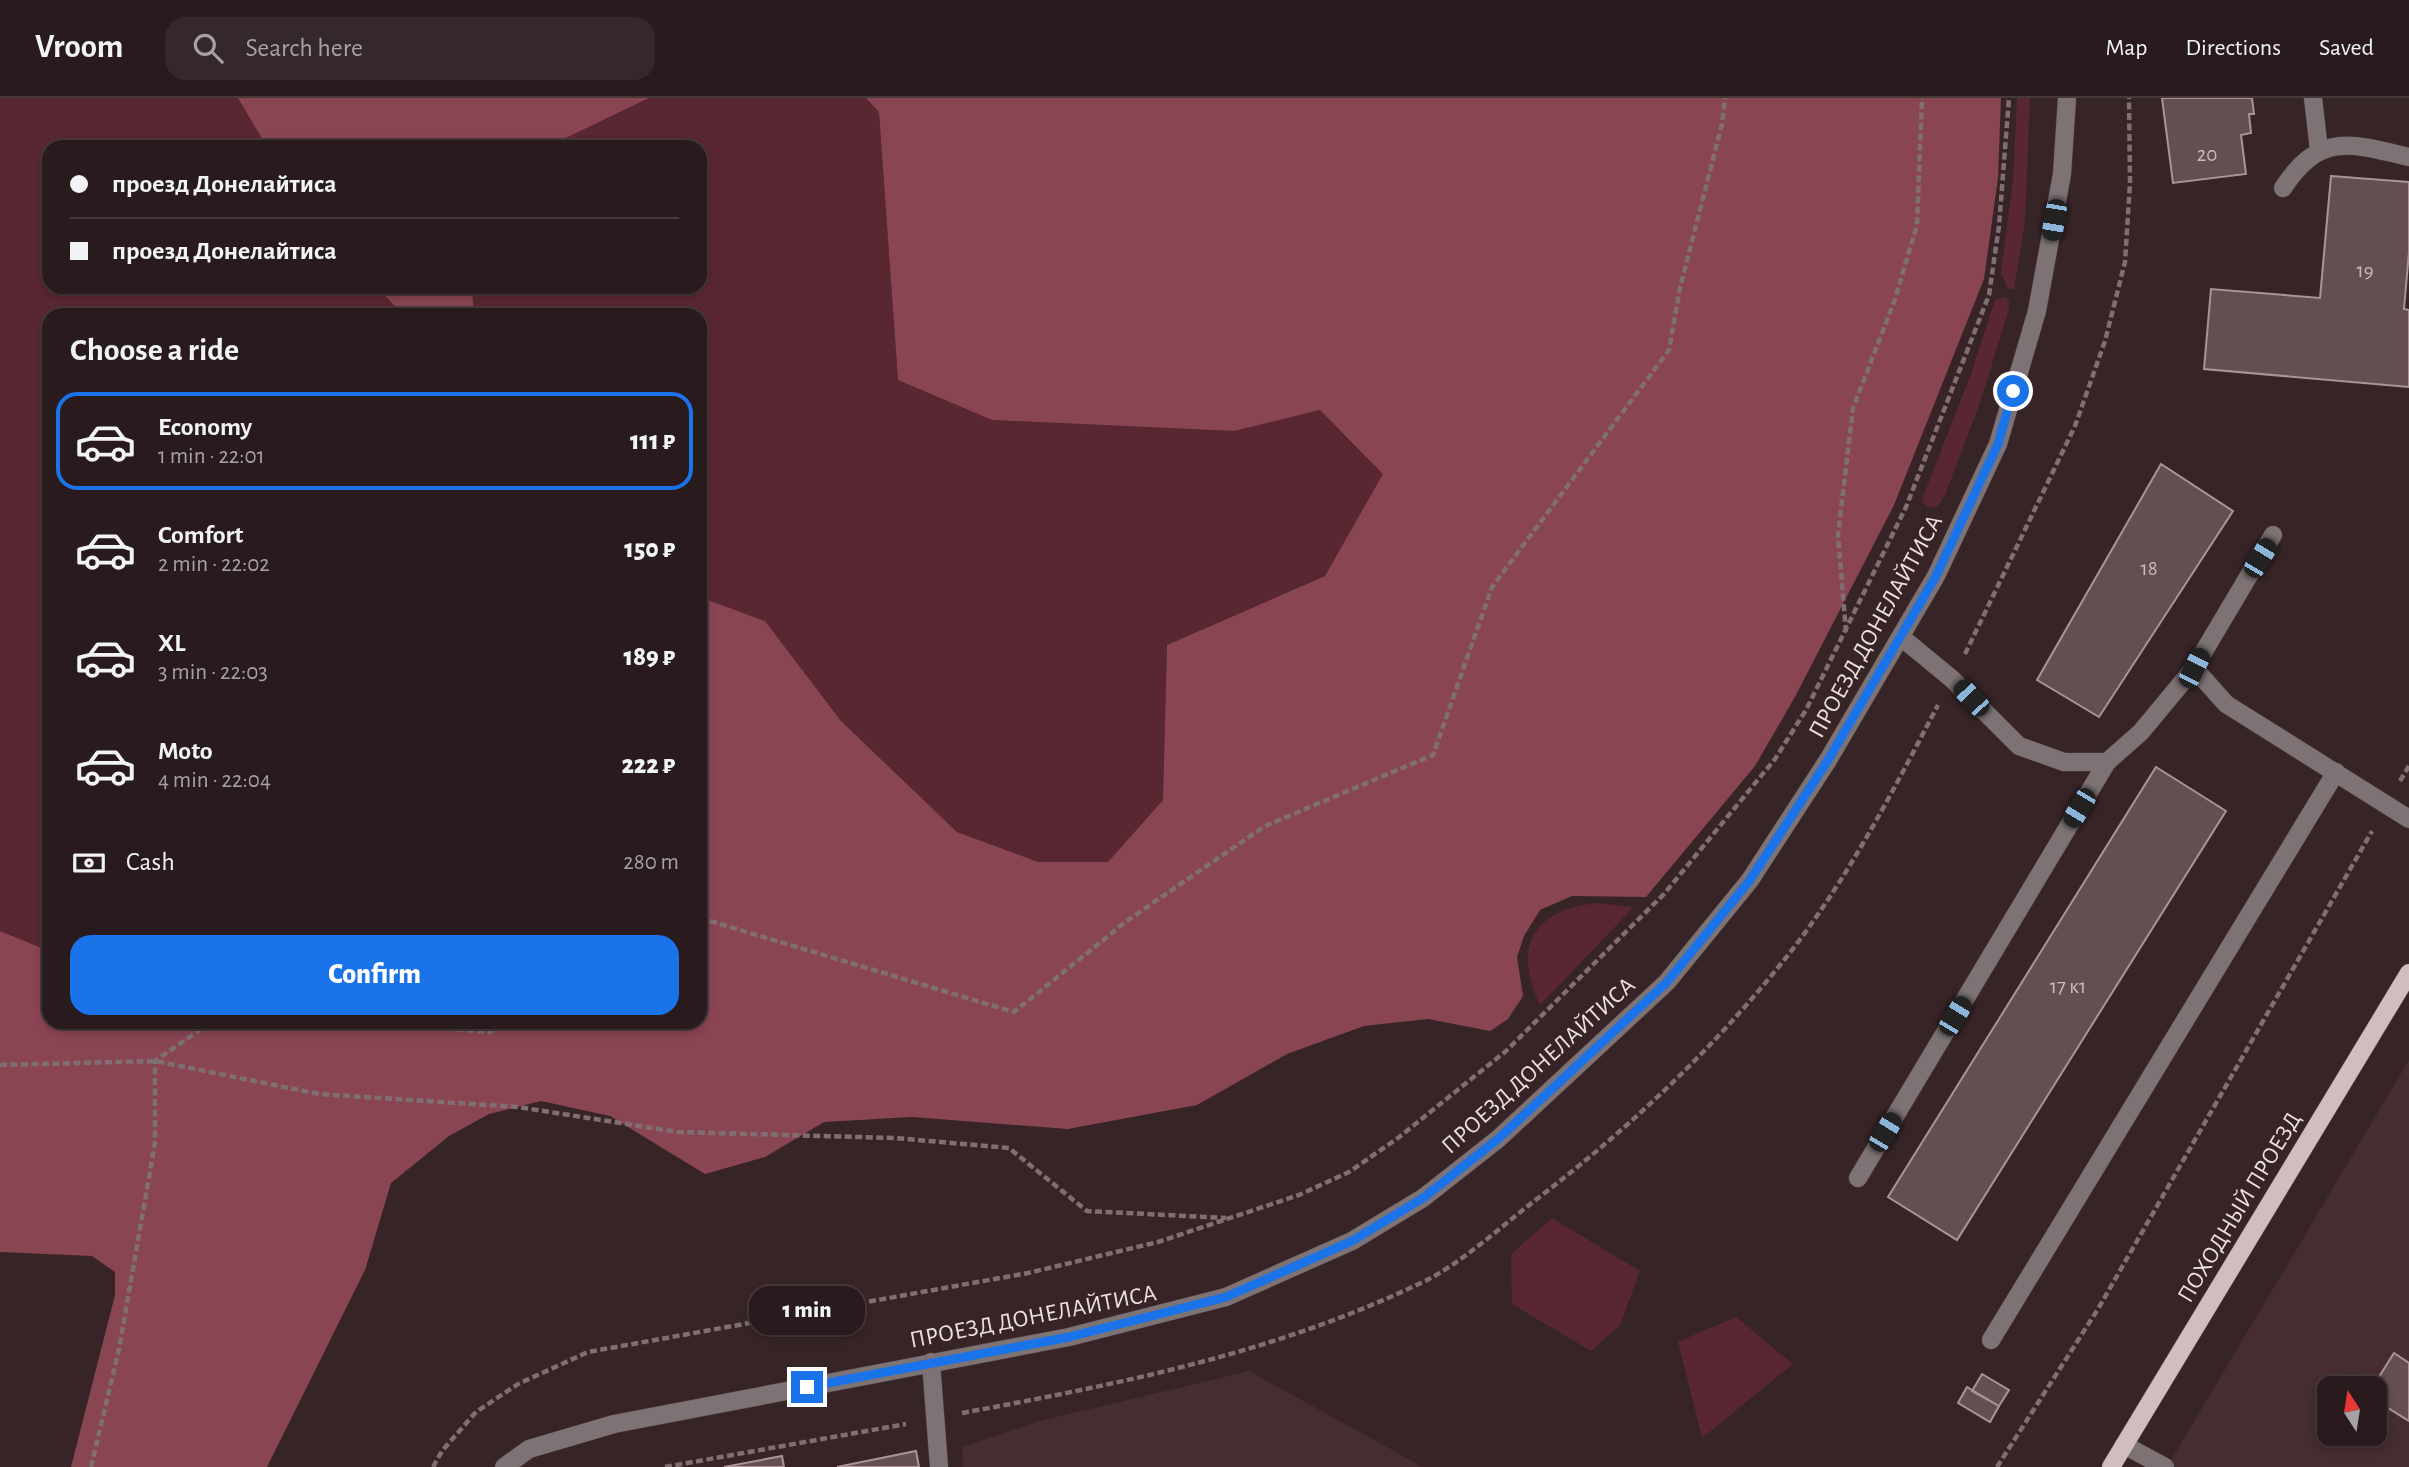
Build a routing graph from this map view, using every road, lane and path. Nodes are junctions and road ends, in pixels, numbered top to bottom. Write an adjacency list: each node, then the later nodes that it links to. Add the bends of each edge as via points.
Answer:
1 (1725, 98): 20 (path, via 1669,350 1492,587 1433,755 1265,826 1128,920 1014,1012)
2 (1922, 98): 11 (path, via 1917,225 1894,302 1853,408 1838,535)
3 (2009, 98): 11 (path, via 1989,295 1911,495)
4 (2067, 98): 12 (street, ПРОЕЗД ДОНЕЛАЙТИСА, via 2062,174 2037,311 1998,444 1936,576)
5 (2129, 98): 14 (path, via 2125,262 2105,341 2075,426)
6 (2313, 98): 7 (street)
7 (2319, 150): 8 (street, via 2358,145); 9 (street, via 2300,163)
8 (2409, 157)
9 (2283, 188)
10 (2273, 535): 13 (street)
11 (1846, 633): 28 (path, via 1806,710 1767,769 1664,894 1506,1051 1349,1172)
12 (1901, 637): 14 (street); 30 (street, ПРОЕЗД ДОНЕЛАЙТИСА, via 1750,880 1667,982 1498,1139 1423,1198 1352,1241 1226,1297 1069,1337)
13 (2194, 668): 15 (street, via 2141,732); 17 (street, via 2227,704)
14 (1952, 679): 15 (street, via 2020,746 2064,762); 31 (path, via 1877,821 1793,949 1692,1066 1589,1160 1429,1279 1336,1321 1230,1357)
15 (2107, 762): 27 (street)
16 (2409, 766): 18 (path)
17 (2336, 772): 18 (street); 29 (street)
18 (2386, 806): 19 (street); 38 (path, via 2098,1309)
19 (2409, 818)
20 (707, 920)
21 (2409, 973): 32 (main road, ПОХОДНЫЙ ПРОЕЗД)
22 (201, 1029): 25 (path)
23 (452, 1029): 24 (path)
24 (494, 1029)
25 (155, 1061): 26 (path); 28 (path, via 319,1094 518,1107 678,1132 895,1138 1009,1148 1087,1211); 33 (path, via 155,1143 119,1349)
26 (0, 1065)
27 (1858, 1178)
28 (1230, 1219): 34 (path, via 1158,1242 1028,1273 588,1352 518,1384 475,1412)
29 (1991, 1340)
30 (931, 1362): 31 (street); 35 (street, ПРОЕЗД ДОНЕЛАЙТИСА, via 614,1424 529,1449)
31 (935, 1418): 36 (path); 37 (street)
32 (2124, 1445): 39 (main road, ПОХОДНЫЙ ПРОЕЗД); 40 (street)
33 (91, 1467)
34 (433, 1467)
35 (504, 1467)
36 (665, 1467)
37 (939, 1467)
38 (1997, 1467)
39 (2111, 1467)
40 (2165, 1467)

